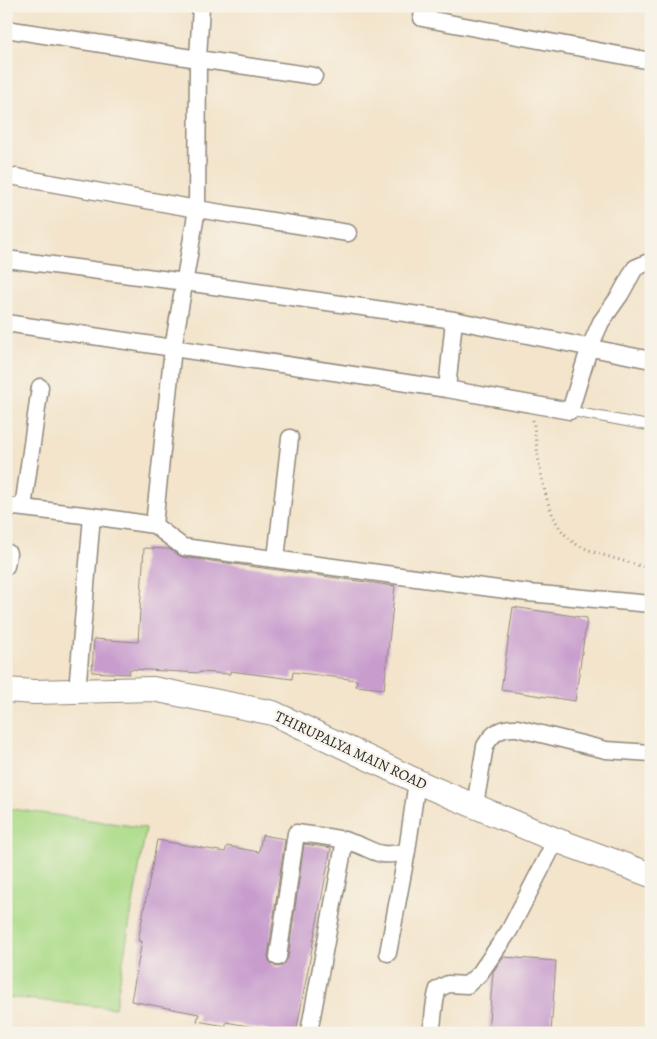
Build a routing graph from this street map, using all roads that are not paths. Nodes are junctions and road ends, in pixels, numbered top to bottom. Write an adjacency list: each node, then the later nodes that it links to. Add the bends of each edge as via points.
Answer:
1 (201, 6): 4 (street)
2 (424, 6): 5 (street, via 422,18)
3 (6, 28): 4 (street)
4 (198, 59): 6 (street); 8 (street)
5 (651, 62)
6 (314, 76)
7 (16, 177): 8 (street)
8 (197, 209): 9 (street); 12 (street)
9 (348, 233)
10 (6, 259): 12 (street)
11 (651, 261): 16 (street, via 635,268 601,322)
12 (185, 282): 13 (street); 15 (street)
13 (454, 320): 16 (street); 19 (street)
14 (6, 323): 15 (street)
15 (173, 348): 19 (street); 26 (street)
16 (589, 349): 17 (street); 20 (street)
17 (651, 360)
18 (40, 387): 24 (street)
19 (447, 389): 20 (street)
20 (570, 411): 21 (lane)
21 (651, 426)
22 (290, 438): 27 (street)
23 (6, 506): 24 (street)
24 (23, 508): 25 (street)
25 (92, 516): 26 (street); 30 (street)
26 (154, 525): 27 (street, via 183,546)
27 (276, 558): 28 (street, via 528,593)
28 (651, 604)
29 (6, 690): 30 (street, THIRUPALYA MAIN ROAD)
30 (78, 691): 32 (street, THIRUPALYA MAIN ROAD, via 154,689 273,713)
31 (651, 753): 33 (street, via 606,750 507,728 497,731 485,746)
32 (417, 781): 33 (street, THIRUPALYA MAIN ROAD); 36 (street)
33 (475, 805): 35 (street, THIRUPALYA MAIN ROAD)
34 (345, 840): 36 (street, via 382,855); 39 (street, via 296,833); 40 (street)
35 (556, 840): 37 (street, THIRUPALYA MAIN ROAD); 41 (street, via 509,931 480,973 467,985 448,984 438,989 433,1004)
36 (407, 851): 38 (street)
37 (651, 876)
38 (388, 953)
39 (278, 956)
40 (309, 1032)
41 (431, 1033)

